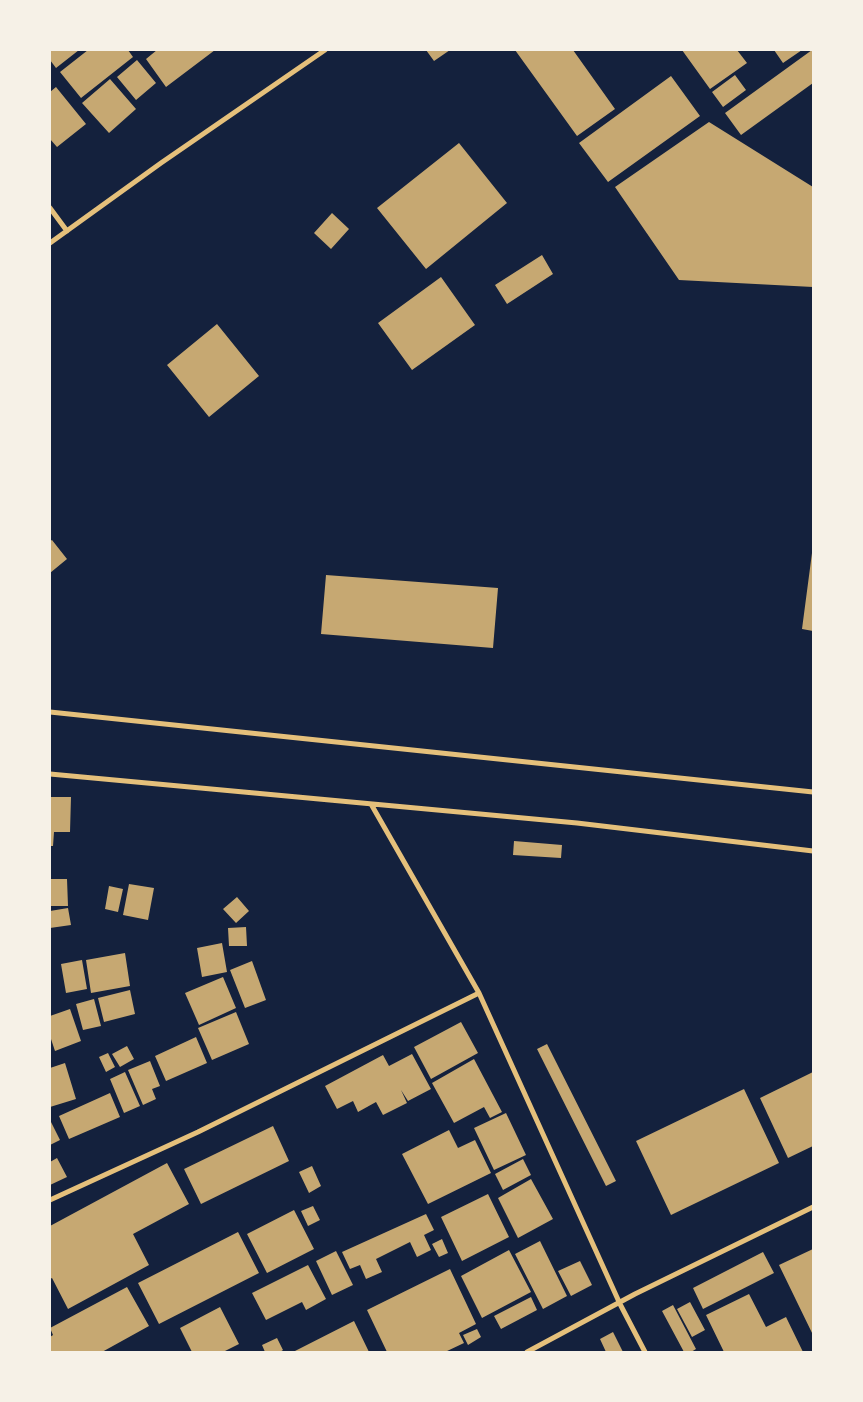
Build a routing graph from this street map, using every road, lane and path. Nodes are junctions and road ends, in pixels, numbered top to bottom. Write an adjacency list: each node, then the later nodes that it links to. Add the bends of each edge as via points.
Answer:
1 (325, 50): 3 (street)
2 (50, 208): 3 (street)
3 (67, 230): 4 (street)
4 (50, 243)
5 (50, 712): 7 (street)
6 (50, 774): 8 (street)
7 (813, 792)
8 (371, 804): 9 (street, via 577,823); 10 (street)
9 (813, 851)
10 (479, 993): 11 (street, via 198,1132); 13 (street)
11 (50, 1200)
12 (813, 1207): 13 (street)
13 (620, 1304): 14 (street); 15 (street)
14 (527, 1352)
15 (645, 1352)

